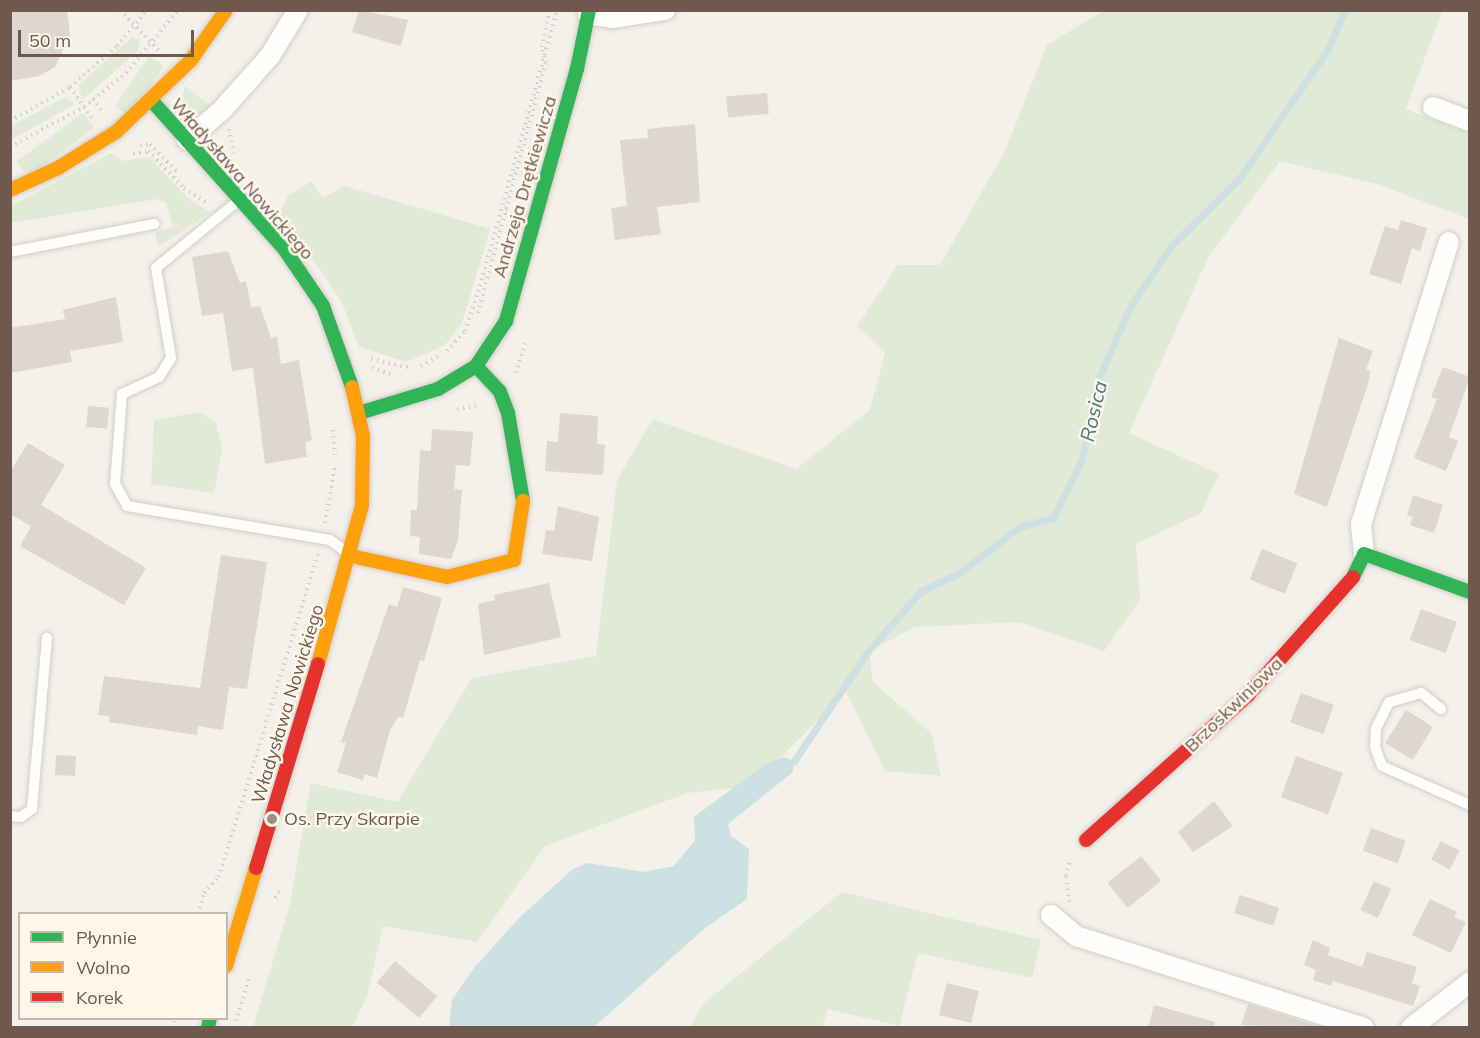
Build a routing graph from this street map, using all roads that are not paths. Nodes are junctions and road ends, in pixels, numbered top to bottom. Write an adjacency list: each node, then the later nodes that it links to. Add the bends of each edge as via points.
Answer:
1 (226, 10): 5 (street, via 191,60)
2 (298, 10): 8 (street, via 270,56 222,110)
3 (665, 10): 4 (street, via 612,18)
4 (589, 12): 14 (street, Andrzeja Drętkiewicza, via 506,321)
5 (152, 101): 8 (street, Władysława Nowickiego); 9 (street, via 111,135)
6 (1433, 106): 7 (street)
7 (1470, 121)
8 (187, 140): 10 (street, Władysława Nowickiego)
9 (10, 190)
10 (239, 200): 15 (street, Władysława Nowickiego, via 285,250 310,287 344,358); 17 (lane, via 156,268 171,358 159,377 122,394 115,484 127,506 326,540)
11 (154, 224): 13 (lane)
12 (1449, 242): 16 (street, via 1361,524)
13 (10, 252)
14 (476, 366): 15 (street, via 438,389); 17 (street, via 500,392 515,438 524,516 514,560 447,577)
15 (359, 413): 17 (street, Władysława Nowickiego, via 363,484)
16 (1364, 554): 18 (street); 23 (street, Brzoskwiniowa, via 1354,576 1248,695)
17 (351, 556): 25 (street, Władysława Nowickiego)
18 (1470, 592)
19 (47, 638): 22 (lane, via 32,809 21,817)
20 (1441, 709): 21 (lane, via 1421,693 1389,702 1376,729 1375,747 1382,766)
21 (1470, 805)
22 (10, 816)
23 (1086, 840)
24 (1051, 915): 27 (street, via 1076,936)
25 (228, 959)
26 (1470, 982): 28 (street)
27 (1364, 1028)
28 (1411, 1028)

